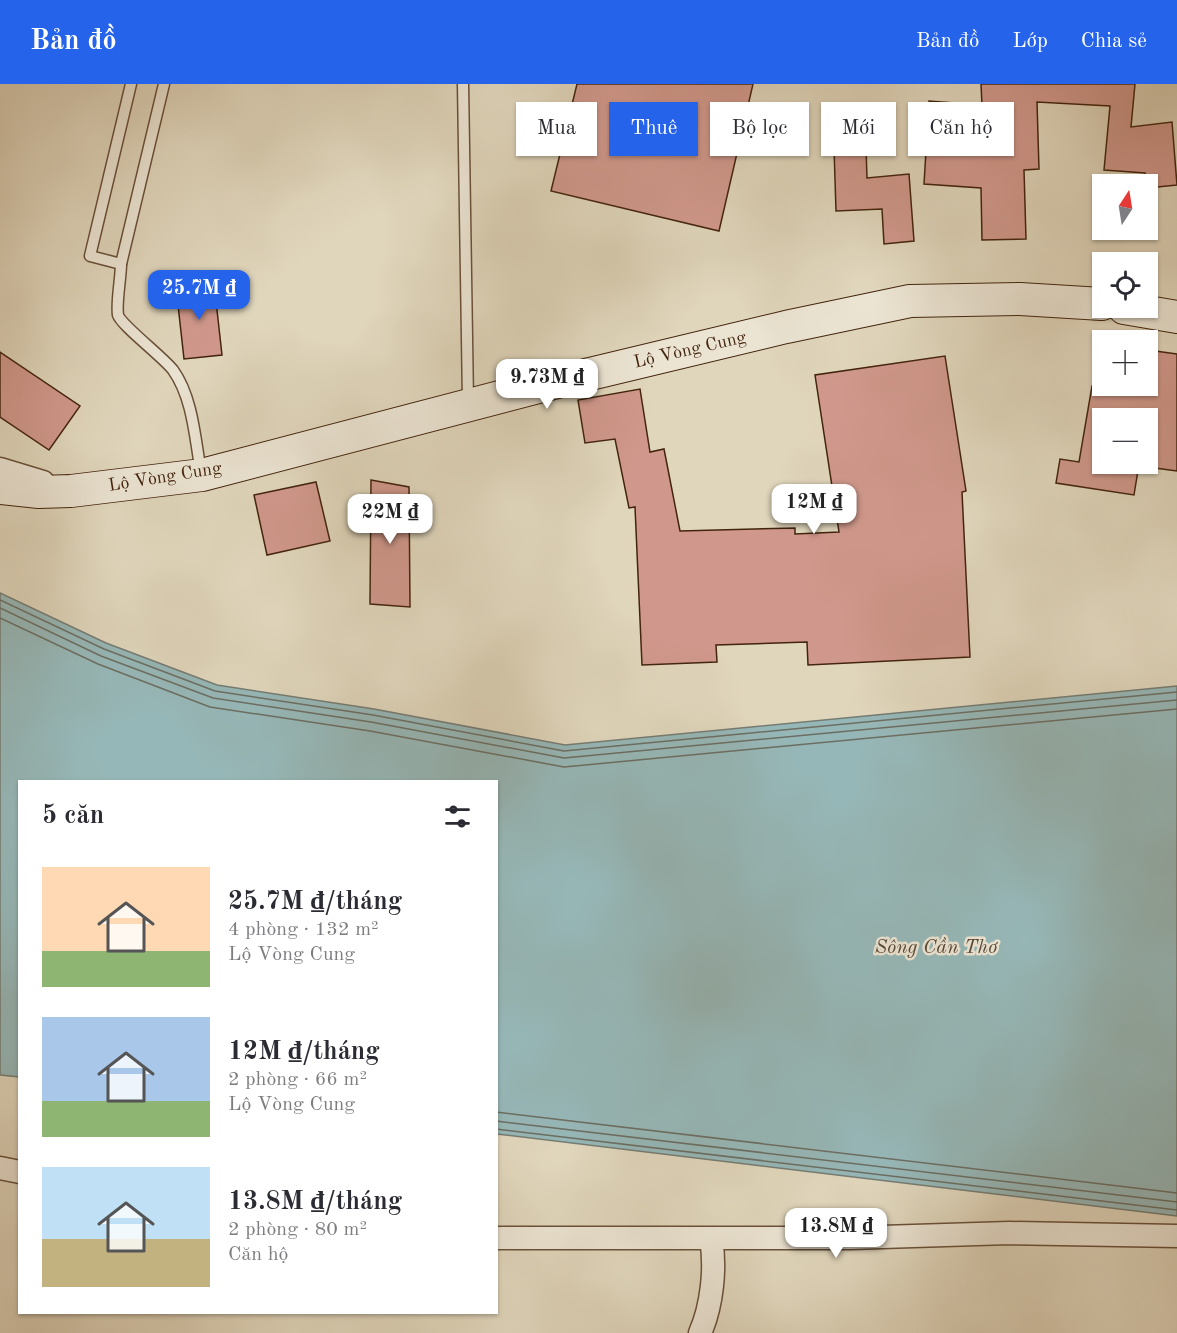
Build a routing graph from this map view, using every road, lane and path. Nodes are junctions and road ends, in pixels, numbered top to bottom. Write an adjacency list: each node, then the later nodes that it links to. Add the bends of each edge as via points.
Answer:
1 (131, 84): 4 (lane, via 90,256)
2 (164, 84): 4 (lane)
3 (463, 84): 8 (lane)
4 (121, 264): 10 (lane, via 118,316 173,370 186,397)
5 (1092, 303): 8 (main road, Lộ Vòng Cung, via 1020,299 910,301 786,327)
6 (1158, 314): 7 (main road)
7 (1177, 317)
8 (468, 405): 10 (main road, Lộ Vòng Cung)
9 (0, 469): 12 (street)
10 (202, 475): 12 (main road, Lộ Vòng Cung)
11 (0, 488): 12 (main road, Lộ Vòng Cung)
12 (71, 491)
13 (0, 1168): 14 (street)
14 (18, 1172)
15 (1177, 1236): 17 (street, via 1009,1233)
16 (498, 1238): 17 (street)
17 (711, 1239): 18 (street, via 714,1256 708,1316)
18 (700, 1333)

